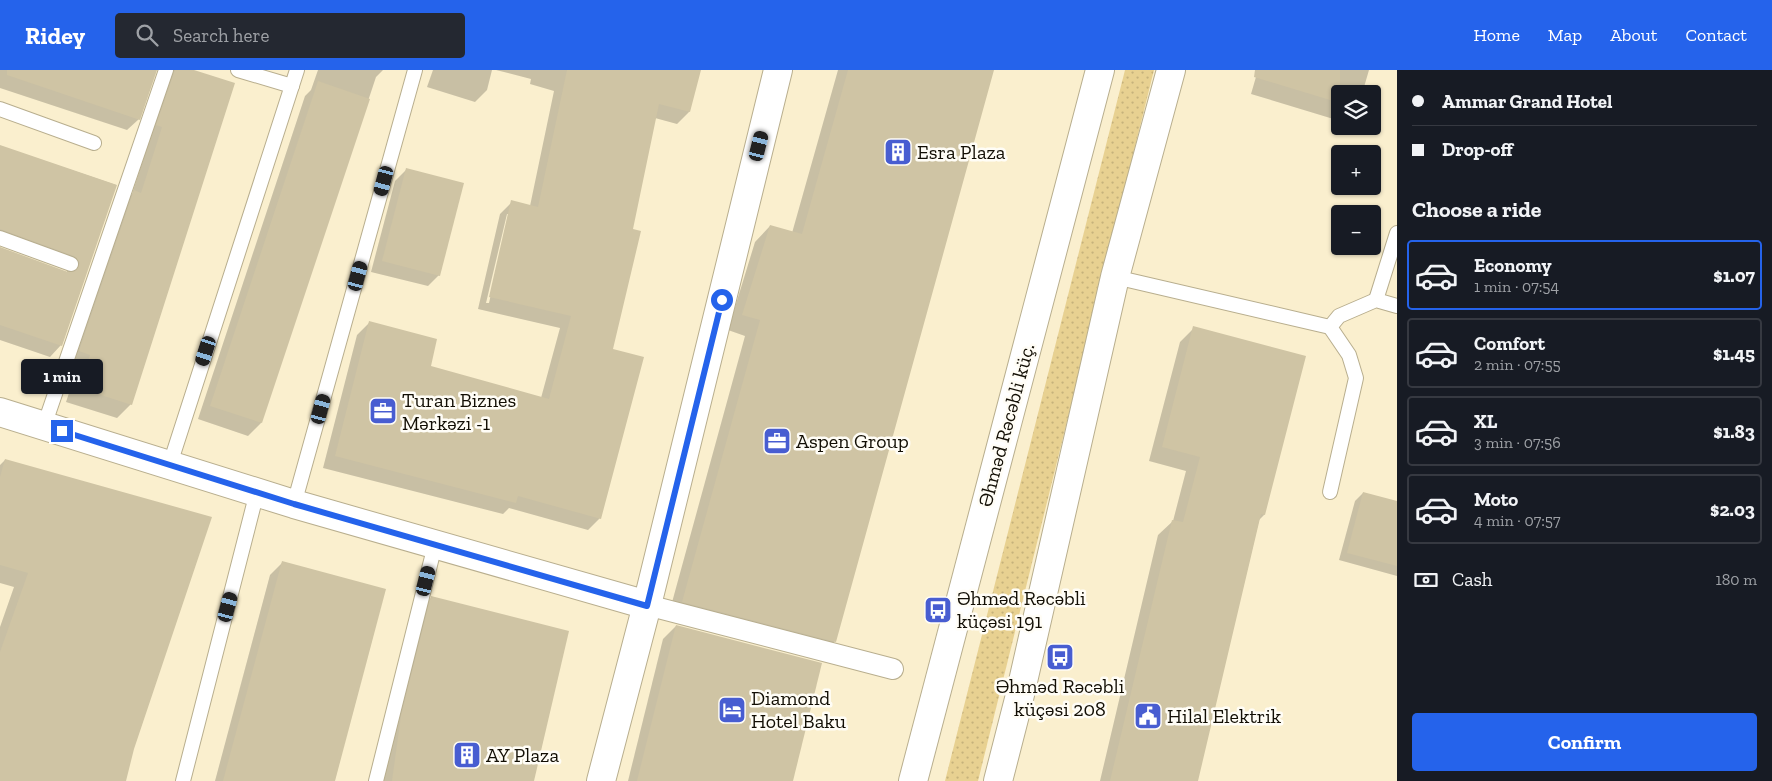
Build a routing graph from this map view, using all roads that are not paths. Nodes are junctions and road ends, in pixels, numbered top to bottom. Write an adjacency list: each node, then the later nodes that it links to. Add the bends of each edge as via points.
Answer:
1 (166, 70): 19 (lane)
2 (238, 70): 8 (lane)
3 (297, 70): 8 (lane)
4 (415, 70): 23 (lane)
5 (778, 70): 25 (main road)
6 (1100, 70): 30 (main road, Əhməd Rəcəbli küç.)
7 (1170, 70): 14 (main road)
8 (292, 86): 20 (lane)
9 (0, 109): 10 (lane)
10 (94, 143)
11 (1397, 233): 15 (lane)
12 (0, 238): 13 (lane)
13 (71, 264)
14 (1115, 277): 17 (lane); 31 (main road)
15 (1376, 300): 16 (lane); 17 (lane, via 1339,316)
16 (1397, 306)
17 (1330, 327): 22 (lane, via 1348,355 1356,378)
18 (1, 418): 19 (main road)
19 (44, 426): 20 (main road)
20 (170, 464): 21 (main road)
21 (257, 492): 23 (main road); 27 (lane)
22 (1330, 492)
23 (294, 504): 24 (main road)
24 (434, 545): 25 (main road); 28 (lane)
25 (647, 606): 26 (street); 29 (main road)
26 (893, 669)
27 (183, 781)
28 (376, 781)
29 (601, 781)
30 (913, 781)
31 (998, 781)

